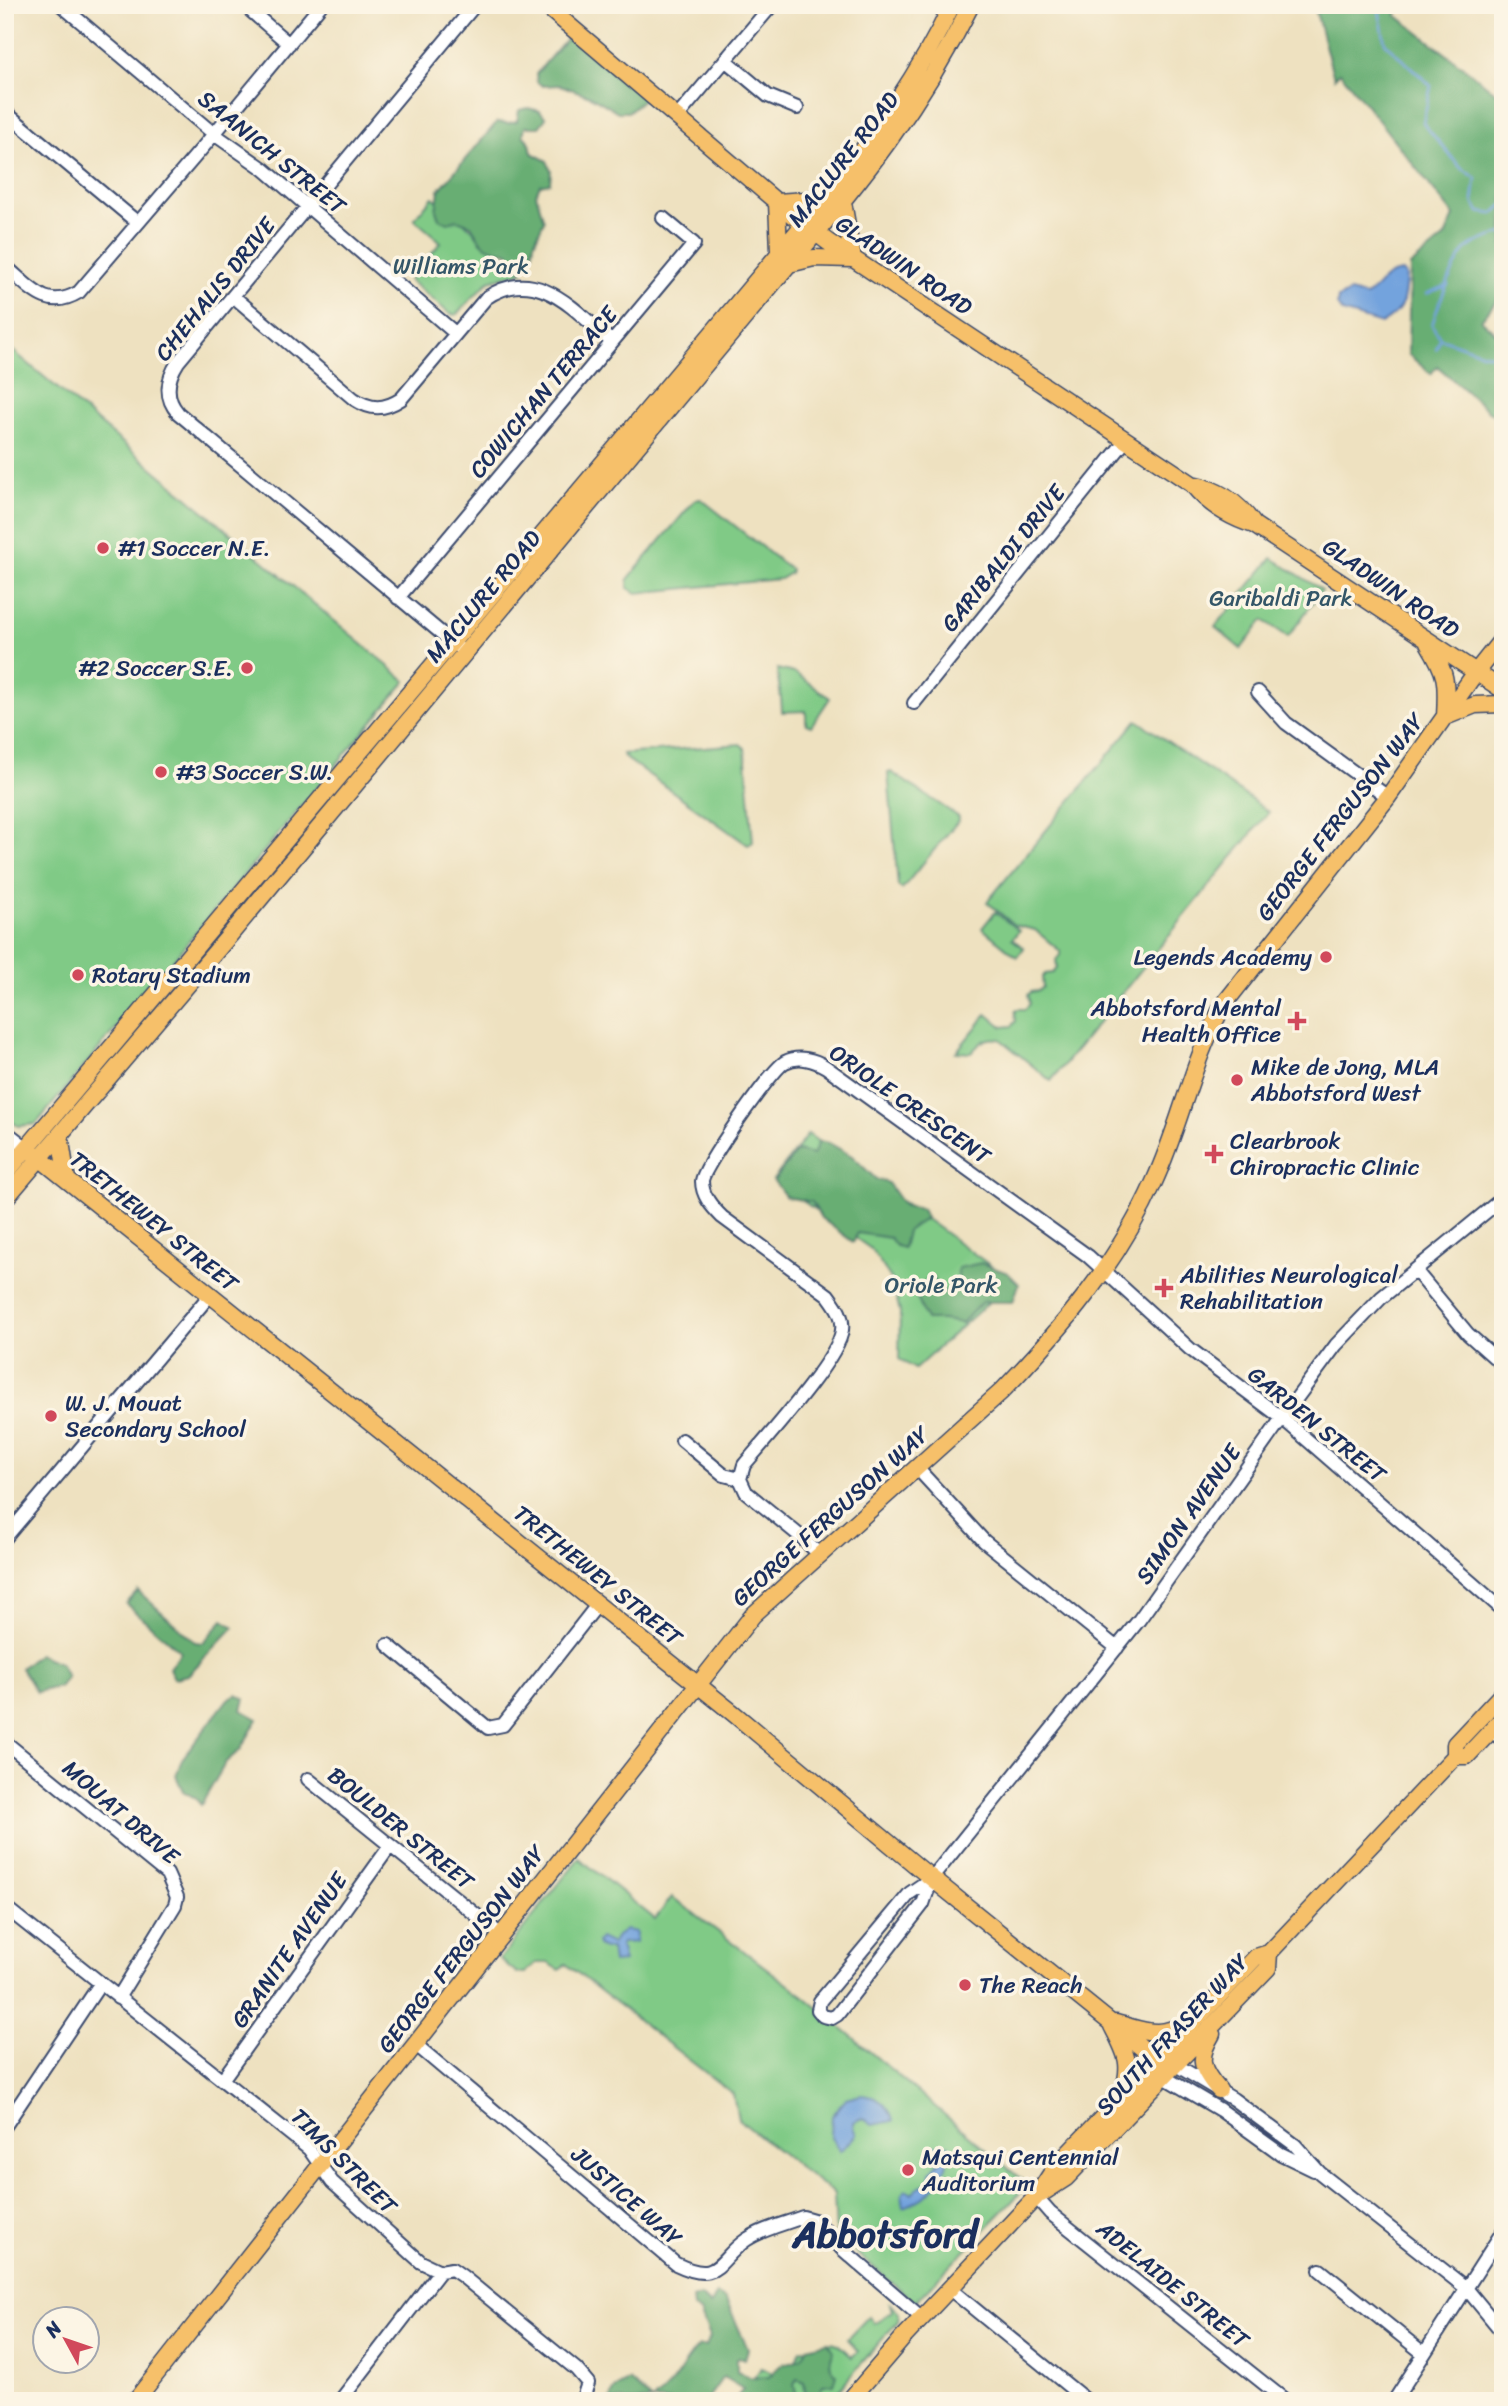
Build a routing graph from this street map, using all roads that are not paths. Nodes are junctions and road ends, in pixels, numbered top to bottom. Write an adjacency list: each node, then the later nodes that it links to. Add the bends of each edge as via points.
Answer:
1 (61, 5): 14 (street, SAANICH STREET)
2 (244, 5): 9 (street)
3 (321, 5): 9 (street)
4 (475, 5): 17 (street, CHEHALIS DRIVE)
5 (545, 5): 13 (main road, GLADWIN ROAD)
6 (772, 5): 10 (street)
7 (952, 5): 15 (main road, MACLURE ROAD, via 932,46)
8 (971, 5): 15 (main road, MACLURE ROAD, via 913,108)
9 (289, 44): 14 (street)
10 (725, 60): 11 (street, via 768,96); 13 (street)
11 (797, 108)
12 (5, 112): 19 (street)
13 (677, 117): 16 (main road, GLADWIN ROAD)
14 (214, 134): 17 (street, SAANICH STREET); 19 (street)
15 (837, 197): 16 (main road); 20 (main road, MACLURE ROAD); 22 (main road)
16 (777, 202): 20 (main road, GLADWIN ROAD); 21 (main road)
17 (308, 208): 24 (street, CHEHALIS DRIVE); 25 (street, SAANICH STREET)
18 (663, 218): 26 (street, COWICHAN TERRACE, via 694,244)
19 (138, 223): 23 (street, via 79,292 59,301 38,294)
20 (809, 228): 21 (main road, MACLURE ROAD); 22 (main road, GLADWIN ROAD)
21 (784, 258): 22 (main road); 31 (main road, MACLURE ROAD)
22 (853, 259): 27 (main road, GLADWIN ROAD)
23 (5, 266)
24 (233, 296): 25 (street, via 366,407 390,406 401,399); 28 (street, CHEHALIS DRIVE, via 171,373 168,391 172,406)
25 (455, 333): 26 (street, via 497,290 526,285 558,296)
26 (612, 342): 28 (street, COWICHAN TERRACE)
27 (1126, 440): 29 (main road, GLADWIN ROAD, via 1192,484 1211,488 1238,505 1254,525); 35 (street, GARIBALDI DRIVE)
28 (398, 598): 31 (street, CHEHALIS DRIVE)
29 (1424, 638): 32 (main road, GLADWIN ROAD); 37 (main road, via 1446,681)
30 (1503, 638): 32 (main road, GEORGE FERGUSON WAY)
31 (458, 648): 40 (main road, MACLURE ROAD); 41 (main road, MACLURE ROAD)
32 (1476, 672): 33 (main road, GLADWIN ROAD); 37 (main road, GEORGE FERGUSON WAY)
33 (1503, 690)
34 (1258, 692): 38 (street, via 1286,723)
35 (914, 703)
36 (1503, 704): 37 (main road, via 1475,705)
37 (1445, 717): 38 (main road, GEORGE FERGUSON WAY)
38 (1388, 797): 46 (main road, GEORGE FERGUSON WAY, via 1224,1004 1197,1062 1155,1181)
39 (5, 1130): 41 (street, TRETHEWEY STREET)
40 (60, 1135): 41 (main road, MACLURE ROAD); 43 (main road)
41 (34, 1153): 42 (main road, MACLURE ROAD); 43 (main road, TRETHEWEY STREET); 45 (main road, MACLURE ROAD)
42 (5, 1174)
43 (67, 1180): 48 (main road, TRETHEWEY STREET)
44 (1503, 1198): 47 (street, SIMON AVENUE)
45 (5, 1199)
46 (1105, 1270): 50 (street, GARDEN STREET, via 1190,1349); 52 (main road, GEORGE FERGUSON WAY, via 1027,1365); 53 (street, ORIOLE CRESCENT, via 816,1061 785,1062 712,1158 702,1180 708,1203 722,1217 828,1295 840,1312 842,1333 832,1355 744,1465)
47 (1415, 1270): 49 (street, via 1468,1334); 50 (street, SIMON AVENUE, via 1354,1324)
48 (210, 1295): 54 (street); 56 (main road, TRETHEWEY STREET)
49 (1503, 1365)
50 (1282, 1418): 57 (street, GARDEN STREET); 59 (street, SIMON AVENUE)
51 (682, 1440): 53 (street, via 724,1475)
52 (917, 1468): 55 (main road, GEORGE FERGUSON WAY); 59 (street, via 984,1541)
53 (740, 1479): 55 (street, via 746,1492)
54 (5, 1538)
55 (820, 1555): 60 (main road, GEORGE FERGUSON WAY, via 753,1615)
56 (598, 1604): 58 (street, via 503,1725 488,1728); 60 (main road, TRETHEWEY STREET)
57 (1503, 1610)
58 (388, 1645)
59 (1117, 1648): 68 (street, SIMON AVENUE)
60 (698, 1685): 68 (main road, TRETHEWEY STREET); 70 (main road, GEORGE FERGUSON WAY)
61 (1503, 1693): 65 (main road, SOUTH FRASER WAY, via 1455,1744)
62 (1503, 1718): 63 (main road, SOUTH FRASER WAY)
63 (1497, 1735): 65 (main road, SOUTH FRASER WAY, via 1467,1756)
64 (5, 1742): 73 (street, MOUAT DRIVE, via 167,1874 177,1897 172,1912)
65 (1455, 1756): 71 (main road, SOUTH FRASER WAY)
66 (308, 1779): 67 (street, BOULDER STREET)
67 (390, 1846): 70 (street, BOULDER STREET); 81 (street, GRANITE AVENUE)
68 (932, 1878): 68 (street, via 910,1893 820,2001 818,2010 823,2016 837,2015 875,1967 923,1904); 75 (main road, TRETHEWEY STREET)
69 (5, 1906): 72 (street, TIMS STREET)
70 (501, 1935): 77 (main road, GEORGE FERGUSON WAY)
71 (1269, 1953): 74 (main road, SOUTH FRASER WAY, via 1256,1957); 76 (main road, SOUTH FRASER WAY, via 1268,1968)
72 (100, 1984): 73 (street, TIMS STREET); 84 (street)
73 (118, 1998): 81 (street, TIMS STREET)
74 (1202, 2014): 75 (main road, via 1159,2034); 78 (main road, SOUTH FRASER WAY)
75 (1110, 2021): 78 (main road, TRETHEWEY STREET); 83 (main road, via 1129,2064)
76 (1216, 2023): 79 (main road, SOUTH FRASER WAY); 82 (main road, via 1202,2061)
77 (415, 2044): 85 (main road, GEORGE FERGUSON WAY); 93 (street, JUSTICE WAY, via 676,2264 710,2272 756,2235 809,2217)
78 (1157, 2060): 79 (street, TRETHEWEY STREET); 80 (street, TRETHEWEY STREET); 83 (main road, SOUTH FRASER WAY)
79 (1176, 2065): 80 (main road, SOUTH FRASER WAY); 82 (street, TRETHEWEY STREET)
80 (1164, 2077): 86 (street, TRETHEWEY STREET, via 1281,2154); 87 (main road, SOUTH FRASER WAY, via 1066,2178)
81 (222, 2080): 85 (street, TIMS STREET, via 309,2149)
82 (1219, 2090): 86 (street, TRETHEWEY STREET, via 1295,2145)
83 (1120, 2098): 87 (main road, SOUTH FRASER WAY, via 1056,2166)
84 (5, 2126)
85 (320, 2164): 90 (street, TIMS STREET, via 358,2208 421,2263); 97 (main road, GEORGE FERGUSON WAY)
86 (1320, 2173): 91 (street, TRETHEWEY STREET)
87 (1036, 2197): 92 (main road, SOUTH FRASER WAY); 101 (street, ADELAIDE STREET, via 1050,2213)
88 (1503, 2231): 91 (street)
89 (1320, 2270): 95 (street)
90 (440, 2271): 98 (street); 99 (street, TIMS STREET, via 452,2269 463,2276 576,2369 588,2383)
91 (1466, 2288): 94 (street, TRETHEWEY STREET); 95 (street)
92 (950, 2289): 93 (main road, SOUTH FRASER WAY); 100 (street)
93 (922, 2318): 96 (main road, SOUTH FRASER WAY)
94 (1503, 2333)
95 (1423, 2353): 102 (street)
96 (851, 2400)
97 (135, 2401)
98 (340, 2401)
99 (583, 2401)
100 (1087, 2401)
101 (1286, 2401)
102 (1394, 2401)

